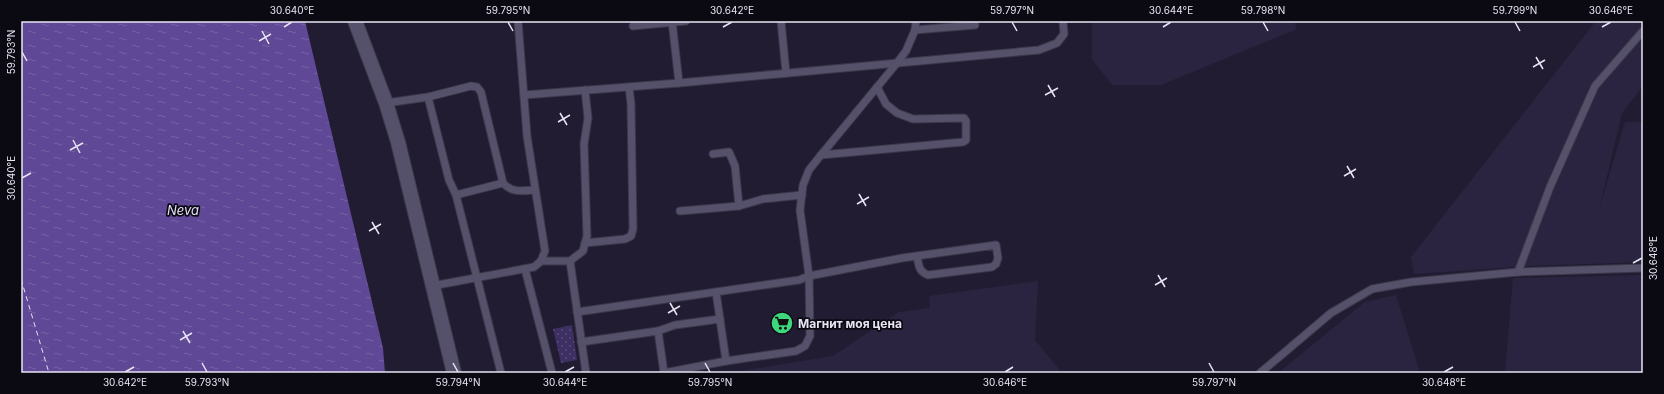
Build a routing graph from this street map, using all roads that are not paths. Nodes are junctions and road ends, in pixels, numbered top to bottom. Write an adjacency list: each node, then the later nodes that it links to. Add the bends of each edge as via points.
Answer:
1 (355, 21): 20 (street)
2 (518, 21): 18 (lane)
3 (686, 21): 7 (lane)
4 (781, 21): 13 (lane)
5 (916, 21): 10 (lane)
6 (1063, 21): 12 (lane, via 1064,34 1057,43 1039,50)
7 (672, 22): 9 (lane); 14 (lane)
8 (975, 25): 10 (lane)
9 (633, 26)
10 (915, 30): 12 (lane, via 906,51)
11 (1643, 31): 35 (lane, via 1595,86 1550,187)
12 (897, 62): 13 (lane); 16 (lane)
13 (786, 73): 14 (lane)
14 (679, 83): 15 (lane)
15 (629, 87): 17 (lane); 29 (lane, via 633,229 631,236 625,239)
16 (877, 87): 22 (lane); 22 (lane, via 886,104 898,113 913,119 964,118 966,140)
17 (585, 90): 18 (lane); 29 (lane, via 588,118 584,144 587,236)
18 (524, 95): 24 (lane)
19 (428, 97): 20 (lane); 23 (lane, via 471,86 477,87 481,92); 25 (lane, via 449,180)
20 (386, 103): 38 (street, via 405,168)
21 (713, 154): 27 (lane, via 729,152 735,166)
22 (821, 155): 26 (lane, via 809,170 803,184)
23 (504, 183): 24 (lane, via 516,192); 25 (lane)
24 (534, 190): 31 (lane, via 545,251)
25 (456, 194): 37 (lane)
26 (802, 195): 27 (lane, via 763,199); 36 (lane, via 800,210)
27 (739, 206): 28 (lane)
28 (680, 211)
29 (585, 243): 32 (lane, via 583,251)
30 (917, 256): 30 (lane, via 996,245 998,258 992,266 928,275 919,269); 36 (lane)
31 (541, 261): 32 (lane); 34 (lane, via 534,267)
32 (570, 261): 40 (lane)
33 (1643, 268): 35 (lane)
34 (525, 269): 37 (lane); 47 (lane)
35 (1518, 272): 49 (lane, via 1411,282 1372,289 1331,313)
36 (809, 276): 39 (lane, via 799,280); 44 (lane, via 810,336 805,346 796,351)
37 (477, 278): 38 (lane); 46 (lane)
38 (432, 286): 45 (street)
39 (716, 292): 40 (lane); 41 (lane)
40 (577, 312): 43 (lane)
41 (720, 319): 42 (lane); 44 (lane)
42 (658, 330): 43 (lane); 44 (lane, via 664,373)
43 (581, 342): 48 (lane)
44 (726, 360)
45 (454, 373)
46 (501, 373)
47 (552, 373)
48 (586, 373)
49 (1260, 373)

